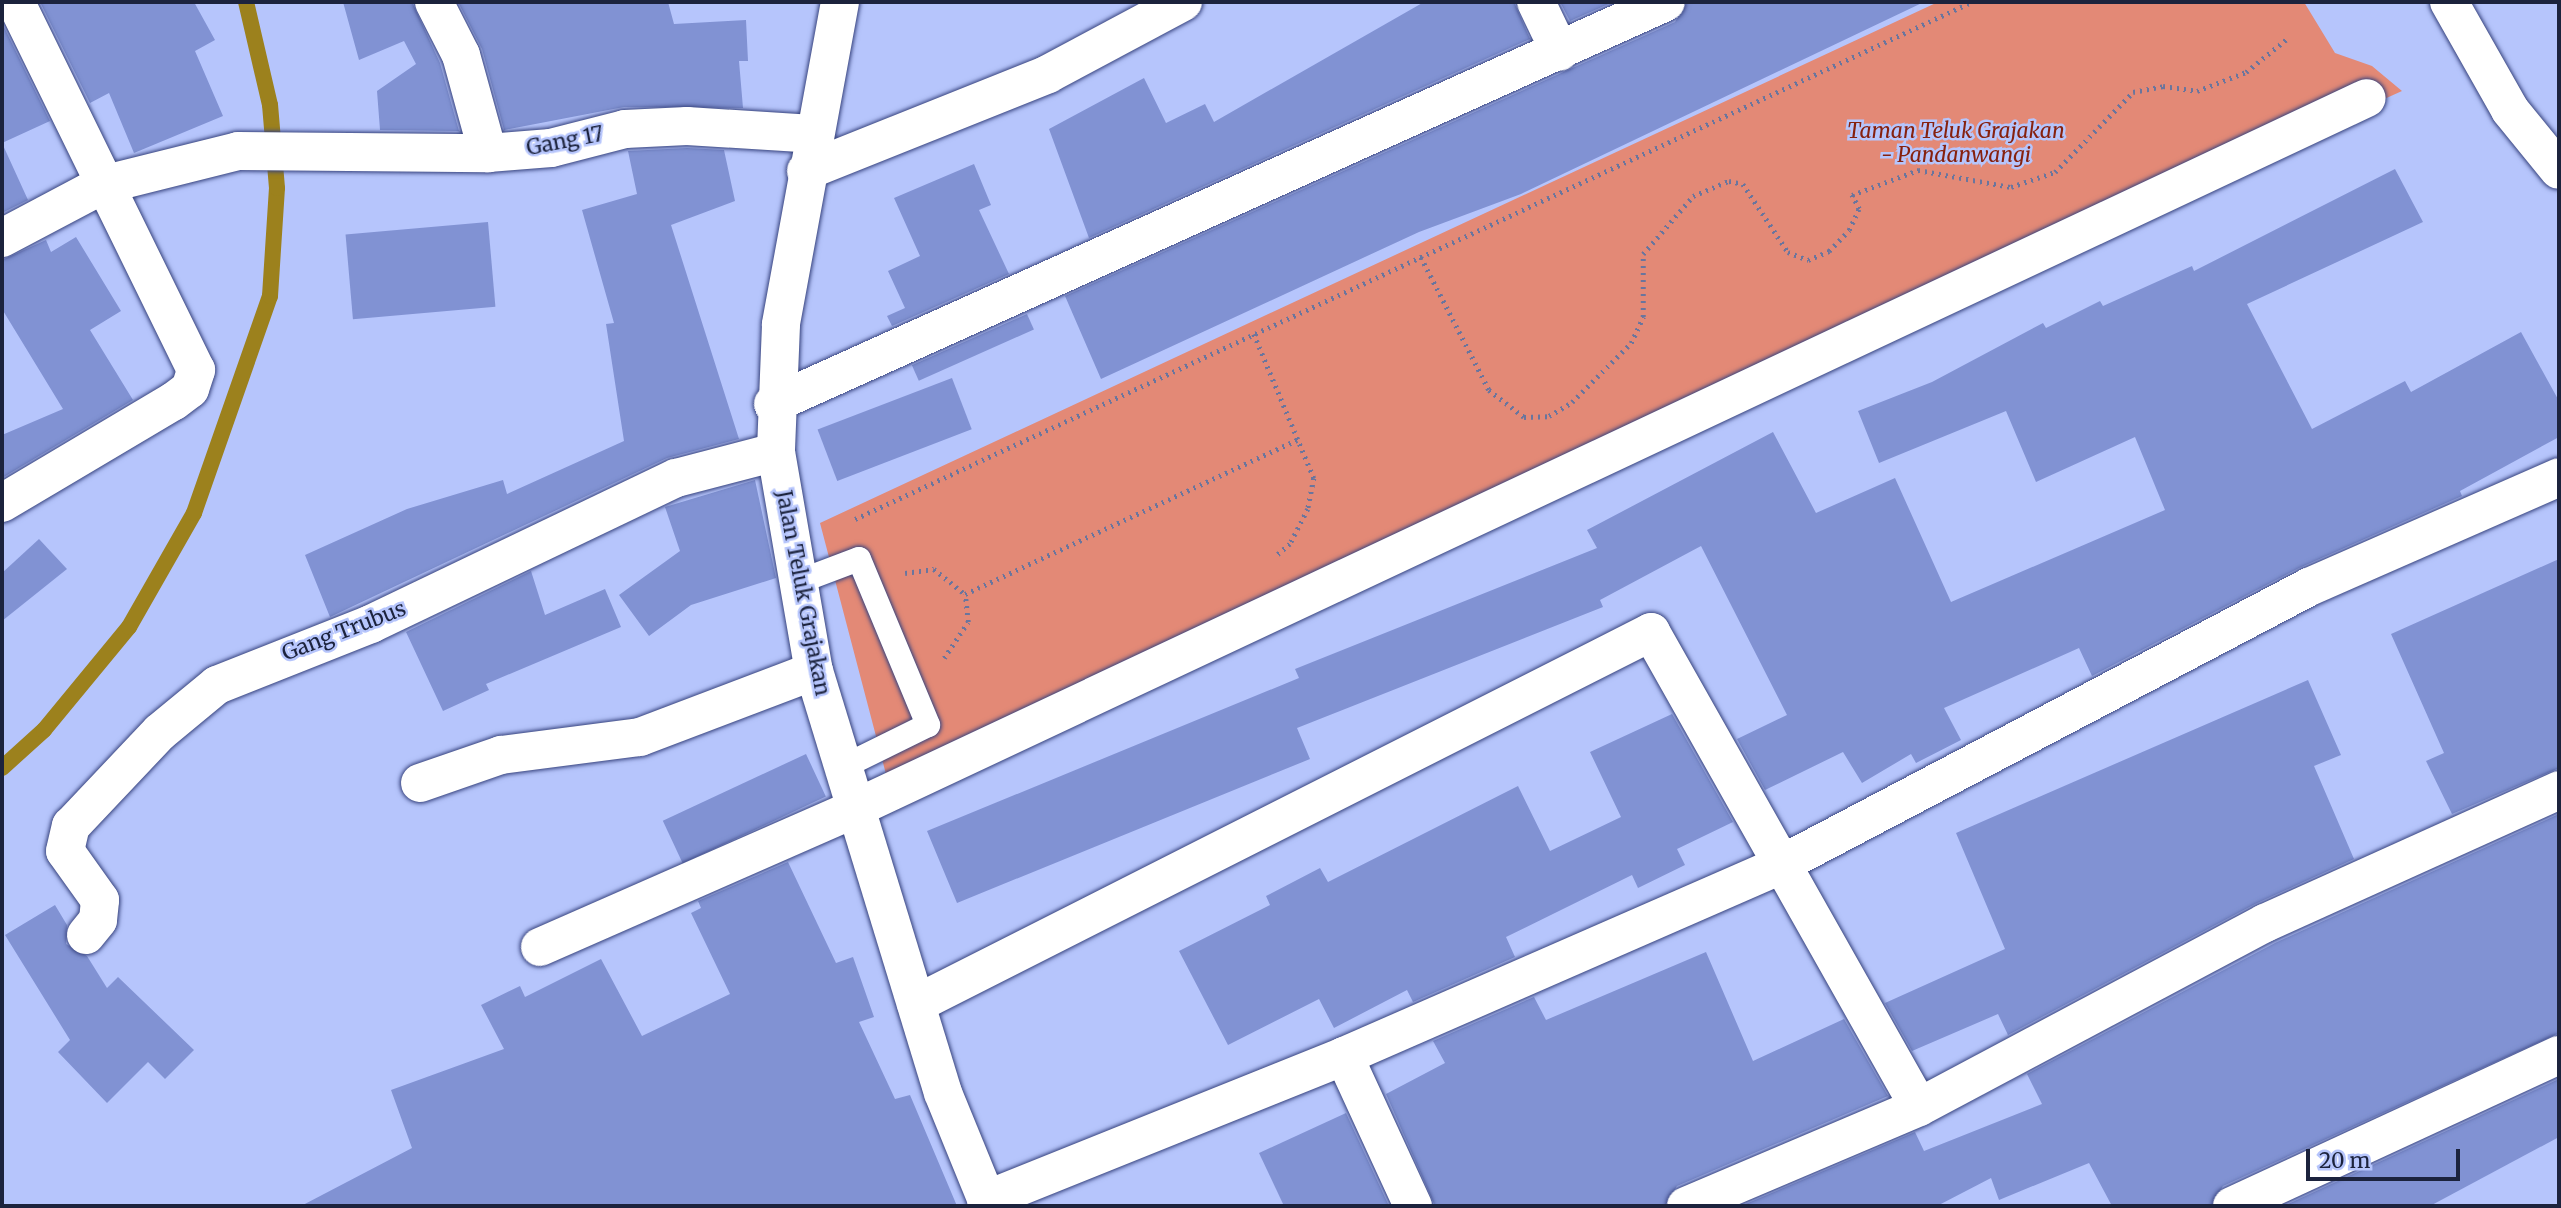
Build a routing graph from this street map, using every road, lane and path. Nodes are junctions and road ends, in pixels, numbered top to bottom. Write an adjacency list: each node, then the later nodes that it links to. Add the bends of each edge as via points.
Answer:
1 (16, 2): 16 (street)
2 (434, 2): 13 (street, via 461,55)
3 (841, 2): 12 (street, Jalan Teluk Grajakan)
4 (1183, 2): 15 (street, via 1048,74)
5 (1536, 2): 10 (street)
6 (1666, 2): 10 (street)
7 (1972, 2): 18 (path)
8 (2449, 2): 14 (street, via 2510,110)
9 (2288, 38): 18 (path, via 2246,72 2197,91 2163,86 2133,92 2055,172 2011,187 1918,170 1852,195 1859,209 1849,230 1829,251 1808,260 1788,252 1743,184 1729,181 1693,196 1643,254 1643,317 1630,342 1589,387 1549,416 1524,417 1489,390)
10 (1560, 52): 20 (street)
11 (2367, 98): 35 (street)
12 (813, 134): 13 (street, Gang 17, via 687,126 625,129 551,148); 15 (street, Jalan Teluk Grajakan)
13 (488, 153): 16 (street, Gang 17, via 238,151)
14 (2559, 170)
15 (806, 172): 20 (street, Jalan Teluk Grajakan)
16 (102, 185): 17 (street, Gang 17); 24 (street, via 196,379 174,401)
17 (2, 238)
18 (1421, 257): 19 (path)
19 (1254, 334): 21 (path); 25 (path, via 861,514 850,528)
20 (773, 404): 22 (street, Jalan Teluk Grajakan)
21 (1297, 440): 26 (path, via 1314,478 1308,509 1290,544); 29 (path)
22 (776, 452): 27 (street, Jalan Teluk Grajakan); 37 (street, Gang Trubus, via 676,478 383,619 217,685 160,732 71,826 65,851 100,900 98,920)
23 (2559, 477): 36 (street, via 2309,587)
24 (2, 503)
25 (859, 559): 27 (lane); 28 (lane)
26 (1270, 561)
27 (798, 582): 30 (street, Jalan Teluk Grajakan)
28 (871, 586): 29 (path, via 913,570 934,569); 31 (lane)
29 (965, 594): 31 (path, via 968,622 956,648)
30 (814, 671): 32 (street, Jalan Teluk Grajakan); 33 (street, via 640,737 501,755)
31 (908, 673): 32 (lane, via 928,725)
32 (843, 767): 35 (street, Jalan Teluk Grajakan)
33 (420, 783)
34 (2559, 790): 42 (street, via 2265,923)
35 (856, 808): 38 (street); 39 (street, Jalan Teluk Grajakan)
36 (1778, 866): 39 (street, via 1651,632); 41 (street); 42 (street)
37 (86, 935)
38 (540, 947)
39 (916, 1004): 43 (street, Jalan Teluk Grajakan)
40 (2559, 1055): 46 (street)
41 (1344, 1056): 43 (street); 44 (street)
42 (1919, 1107): 45 (street)
43 (988, 1203)
44 (1413, 1206)
45 (1686, 1206)
46 (2232, 1206)

